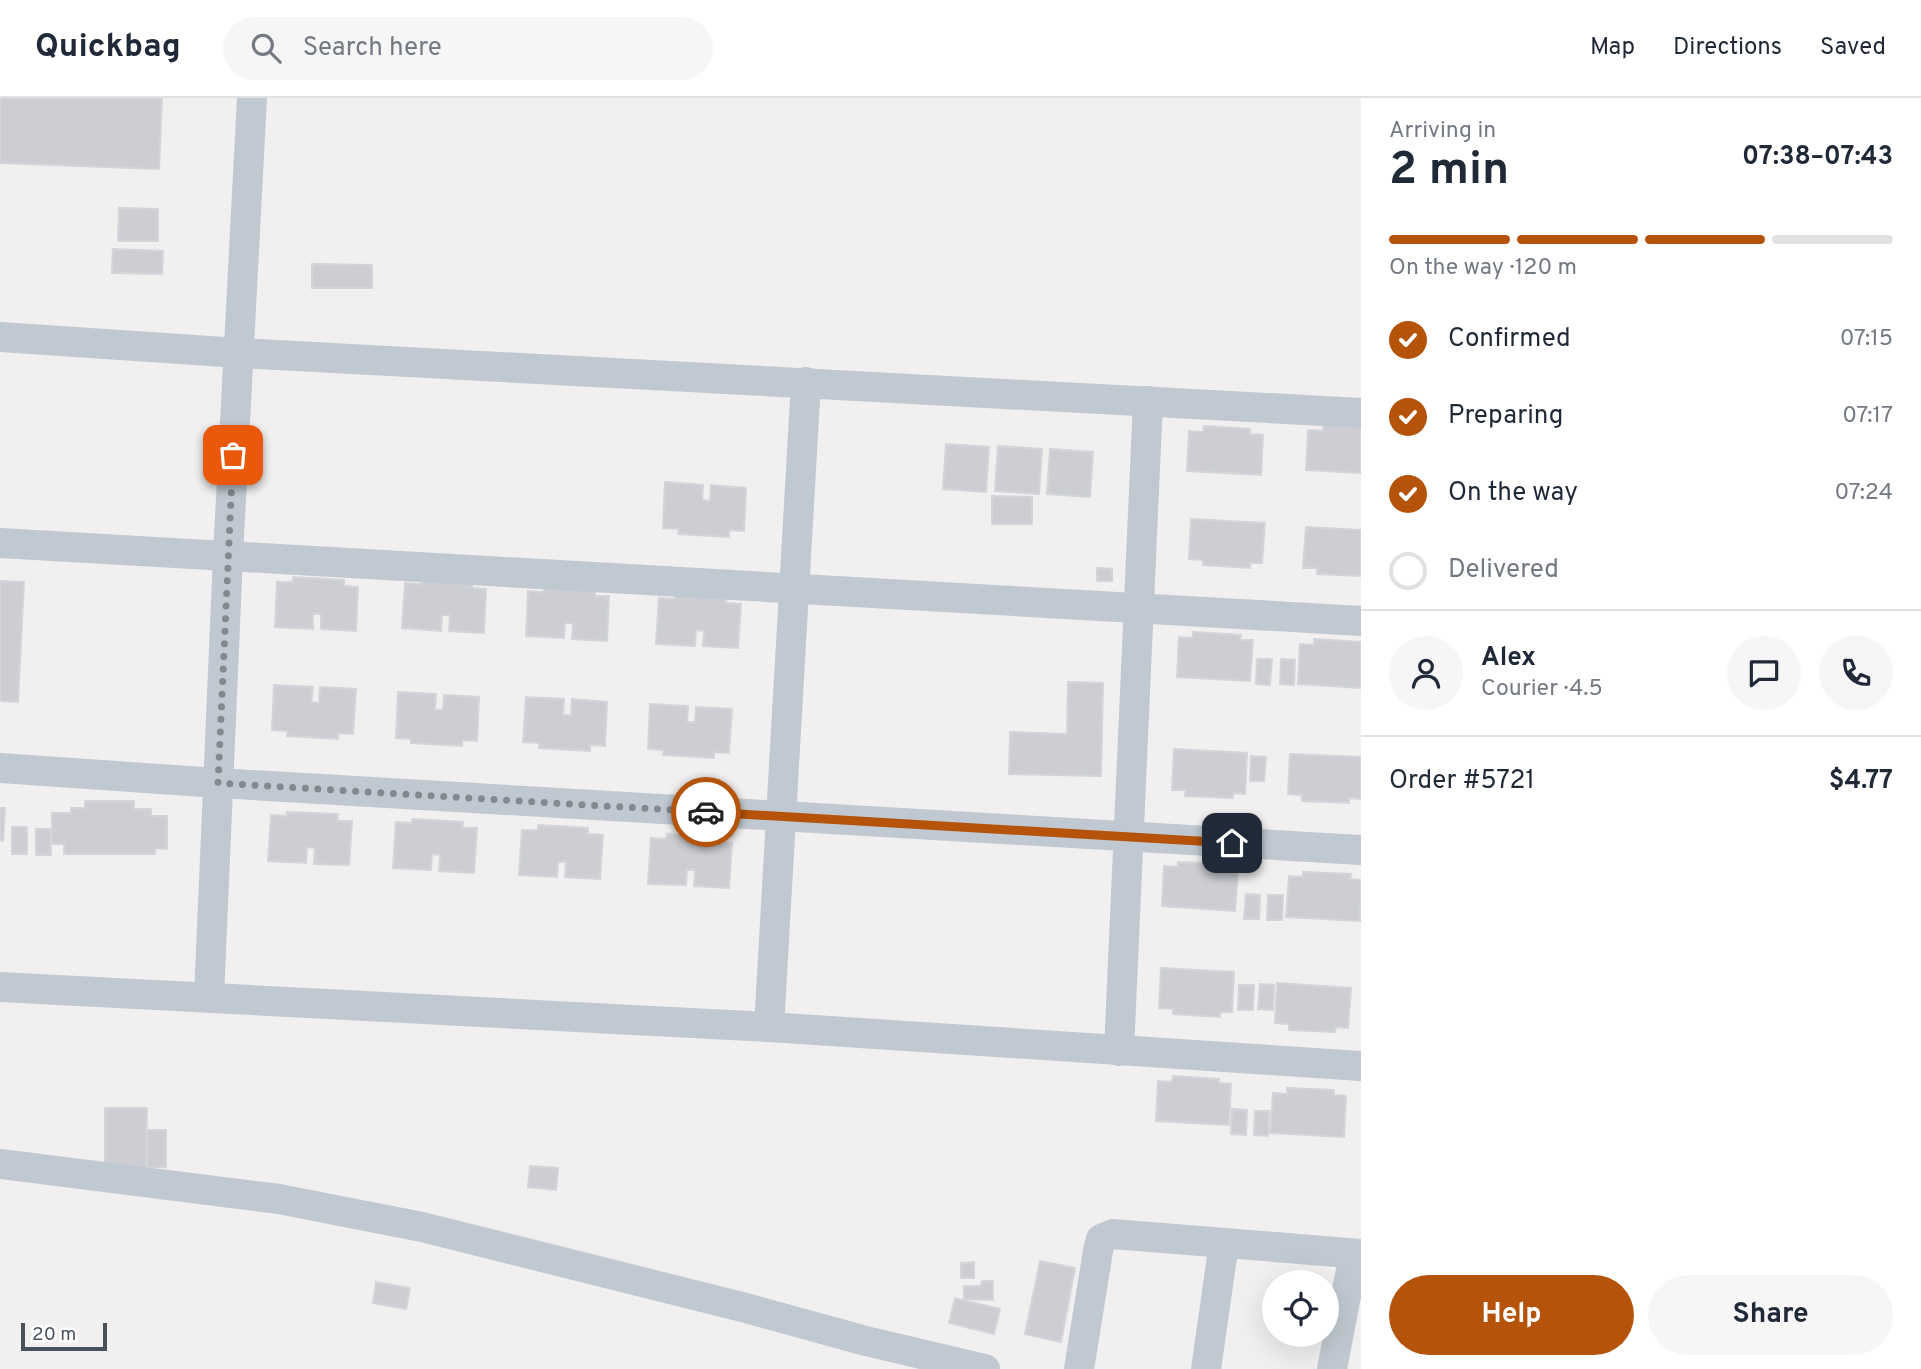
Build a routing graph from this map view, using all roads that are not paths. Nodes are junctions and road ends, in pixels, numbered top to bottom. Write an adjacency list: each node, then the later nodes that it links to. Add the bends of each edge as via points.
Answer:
1 (252, 98): 3 (street)
2 (0, 337): 3 (street)
3 (239, 353): 4 (street); 8 (street)
4 (806, 382): 5 (street); 9 (street)
5 (1148, 401): 6 (street); 10 (street)
6 (1361, 412)
7 (0, 543): 8 (street)
8 (228, 556): 9 (street); 13 (street)
9 (793, 590): 10 (street); 14 (street)
10 (1139, 609): 11 (street); 15 (street)
11 (1361, 621)
12 (0, 768): 13 (street)
13 (218, 783): 14 (street); 18 (street)
14 (782, 817): 15 (street); 19 (street)
15 (1129, 837): 16 (street); 20 (street)
16 (1361, 850)
17 (0, 987): 18 (street)
18 (209, 997): 19 (street)
19 (769, 1027): 20 (street)
20 (1119, 1051): 21 (street)
21 (1361, 1066)
22 (0, 1164): 25 (street, via 279,1199 422,1227)
23 (1224, 1243): 24 (street); 26 (street, via 1113,1234 1101,1239); 27 (street)
24 (1358, 1254): 28 (street)
25 (985, 1369)
26 (1079, 1369)
27 (1206, 1369)
28 (1332, 1369)

